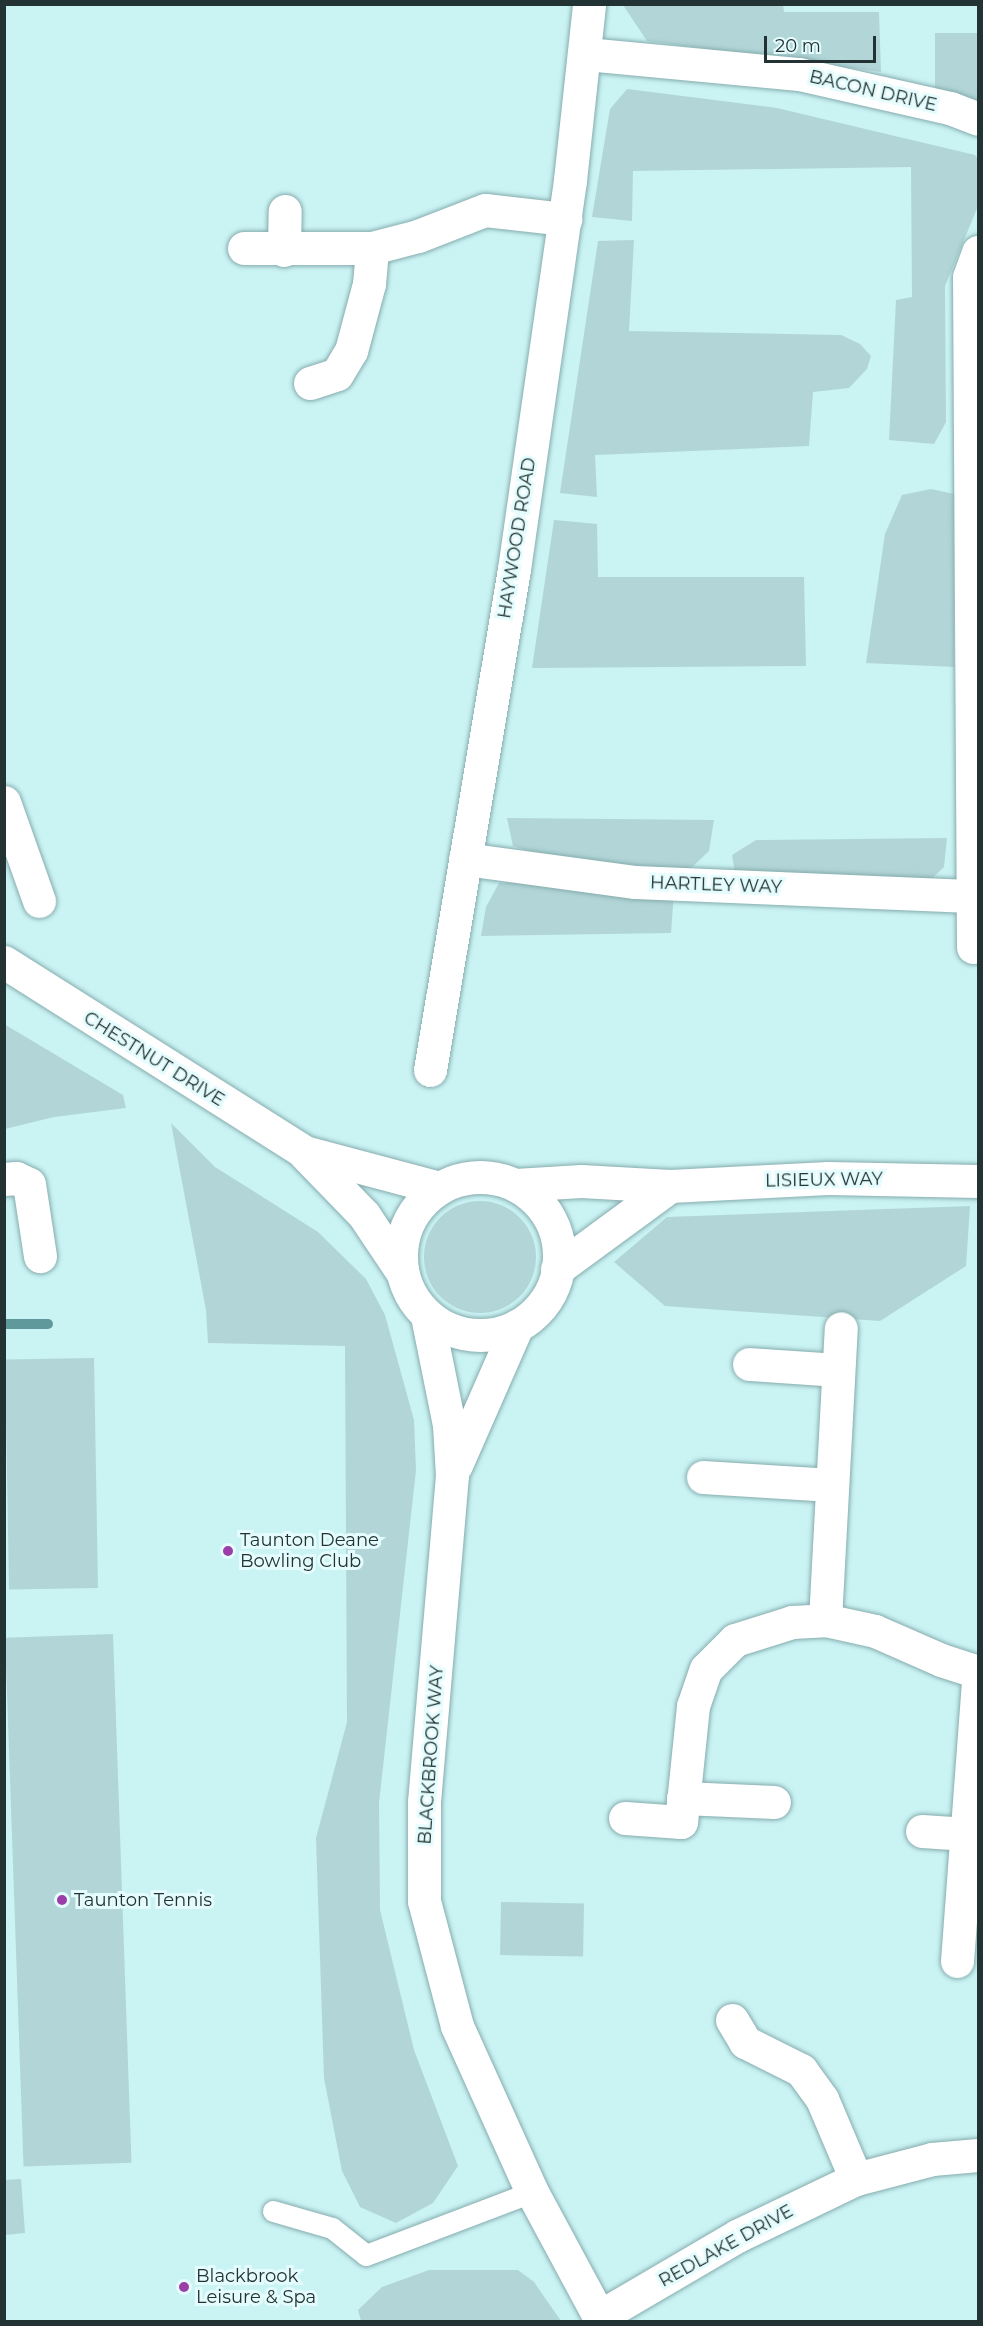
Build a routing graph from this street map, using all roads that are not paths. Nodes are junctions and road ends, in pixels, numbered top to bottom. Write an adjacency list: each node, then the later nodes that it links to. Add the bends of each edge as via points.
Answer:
1 (589, 4): 2 (street, HAYWOOD ROAD)
2 (586, 54): 3 (street, BACON DRIVE, via 799,74 917,100); 5 (street, HAYWOOD ROAD)
3 (978, 119)
4 (285, 211): 8 (street)
5 (565, 219): 7 (street, via 485,210 418,236); 13 (street, HAYWOOD ROAD, via 514,569)
6 (244, 248): 8 (street)
7 (372, 248): 8 (street); 10 (street, via 369,284 351,351 337,374)
8 (284, 250)
9 (978, 252): 11 (street, via 969,277)
10 (310, 383)
11 (975, 736): 14 (street)
12 (4, 802): 15 (street)
13 (465, 859): 14 (street, HARTLEY WAY, via 635,882); 18 (street, HAYWOOD ROAD)
14 (970, 896): 16 (street)
15 (39, 901)
16 (973, 946)
17 (4, 963): 19 (street, CHESTNUT DRIVE)
18 (430, 1070)
19 (304, 1152): 24 (street, CHESTNUT DRIVE); 27 (street, CHESTNUT DRIVE, via 364,1215)
20 (4, 1179): 25 (street, via 16,1178 29,1184)
21 (978, 1181): 23 (street, LISIEUX WAY, via 828,1178)
22 (515, 1185): 23 (street, LISIEUX WAY, via 581,1181); 24 (street, via 477,1176); 26 (street, via 530,1194 550,1220 556,1236)
23 (670, 1186): 26 (street)
24 (439, 1188): 27 (street, via 415,1210 410,1220 402,1239)
25 (40, 1256)
26 (557, 1269): 29 (street, via 548,1296)
27 (402, 1272): 28 (street, via 411,1296)
28 (427, 1316): 29 (street, via 440,1325 471,1335 502,1332); 33 (street, BLACKBROOK WAY, via 449,1425)
29 (517, 1326): 33 (street, BLACKBROOK WAY)
30 (841, 1328): 32 (street)
31 (748, 1364): 32 (street)
32 (836, 1370): 35 (street)
33 (452, 1475): 48 (street, BLACKBROOK WAY, via 424,1802 424,1901 457,2026)
34 (703, 1477): 35 (street)
35 (831, 1485): 36 (street)
36 (825, 1620): 37 (street, via 875,1631); 39 (street, via 792,1622 735,1640 706,1669 693,1706)
37 (978, 1672)
38 (978, 1679): 43 (street)
39 (683, 1798): 40 (street); 41 (street, via 681,1822)
40 (774, 1802)
41 (625, 1818)
42 (922, 1831): 43 (street)
43 (967, 1834): 44 (street)
44 (957, 1961)
45 (734, 2041): 47 (street, via 801,2070 822,2099)
46 (978, 2155): 47 (street, REDLAKE DRIVE, via 932,2159)
47 (856, 2179): 50 (street, REDLAKE DRIVE, via 737,2236)
48 (532, 2192): 49 (lane, via 366,2255 332,2228); 50 (street, BLACKBROOK WAY)
49 (273, 2211)
50 (601, 2319)

